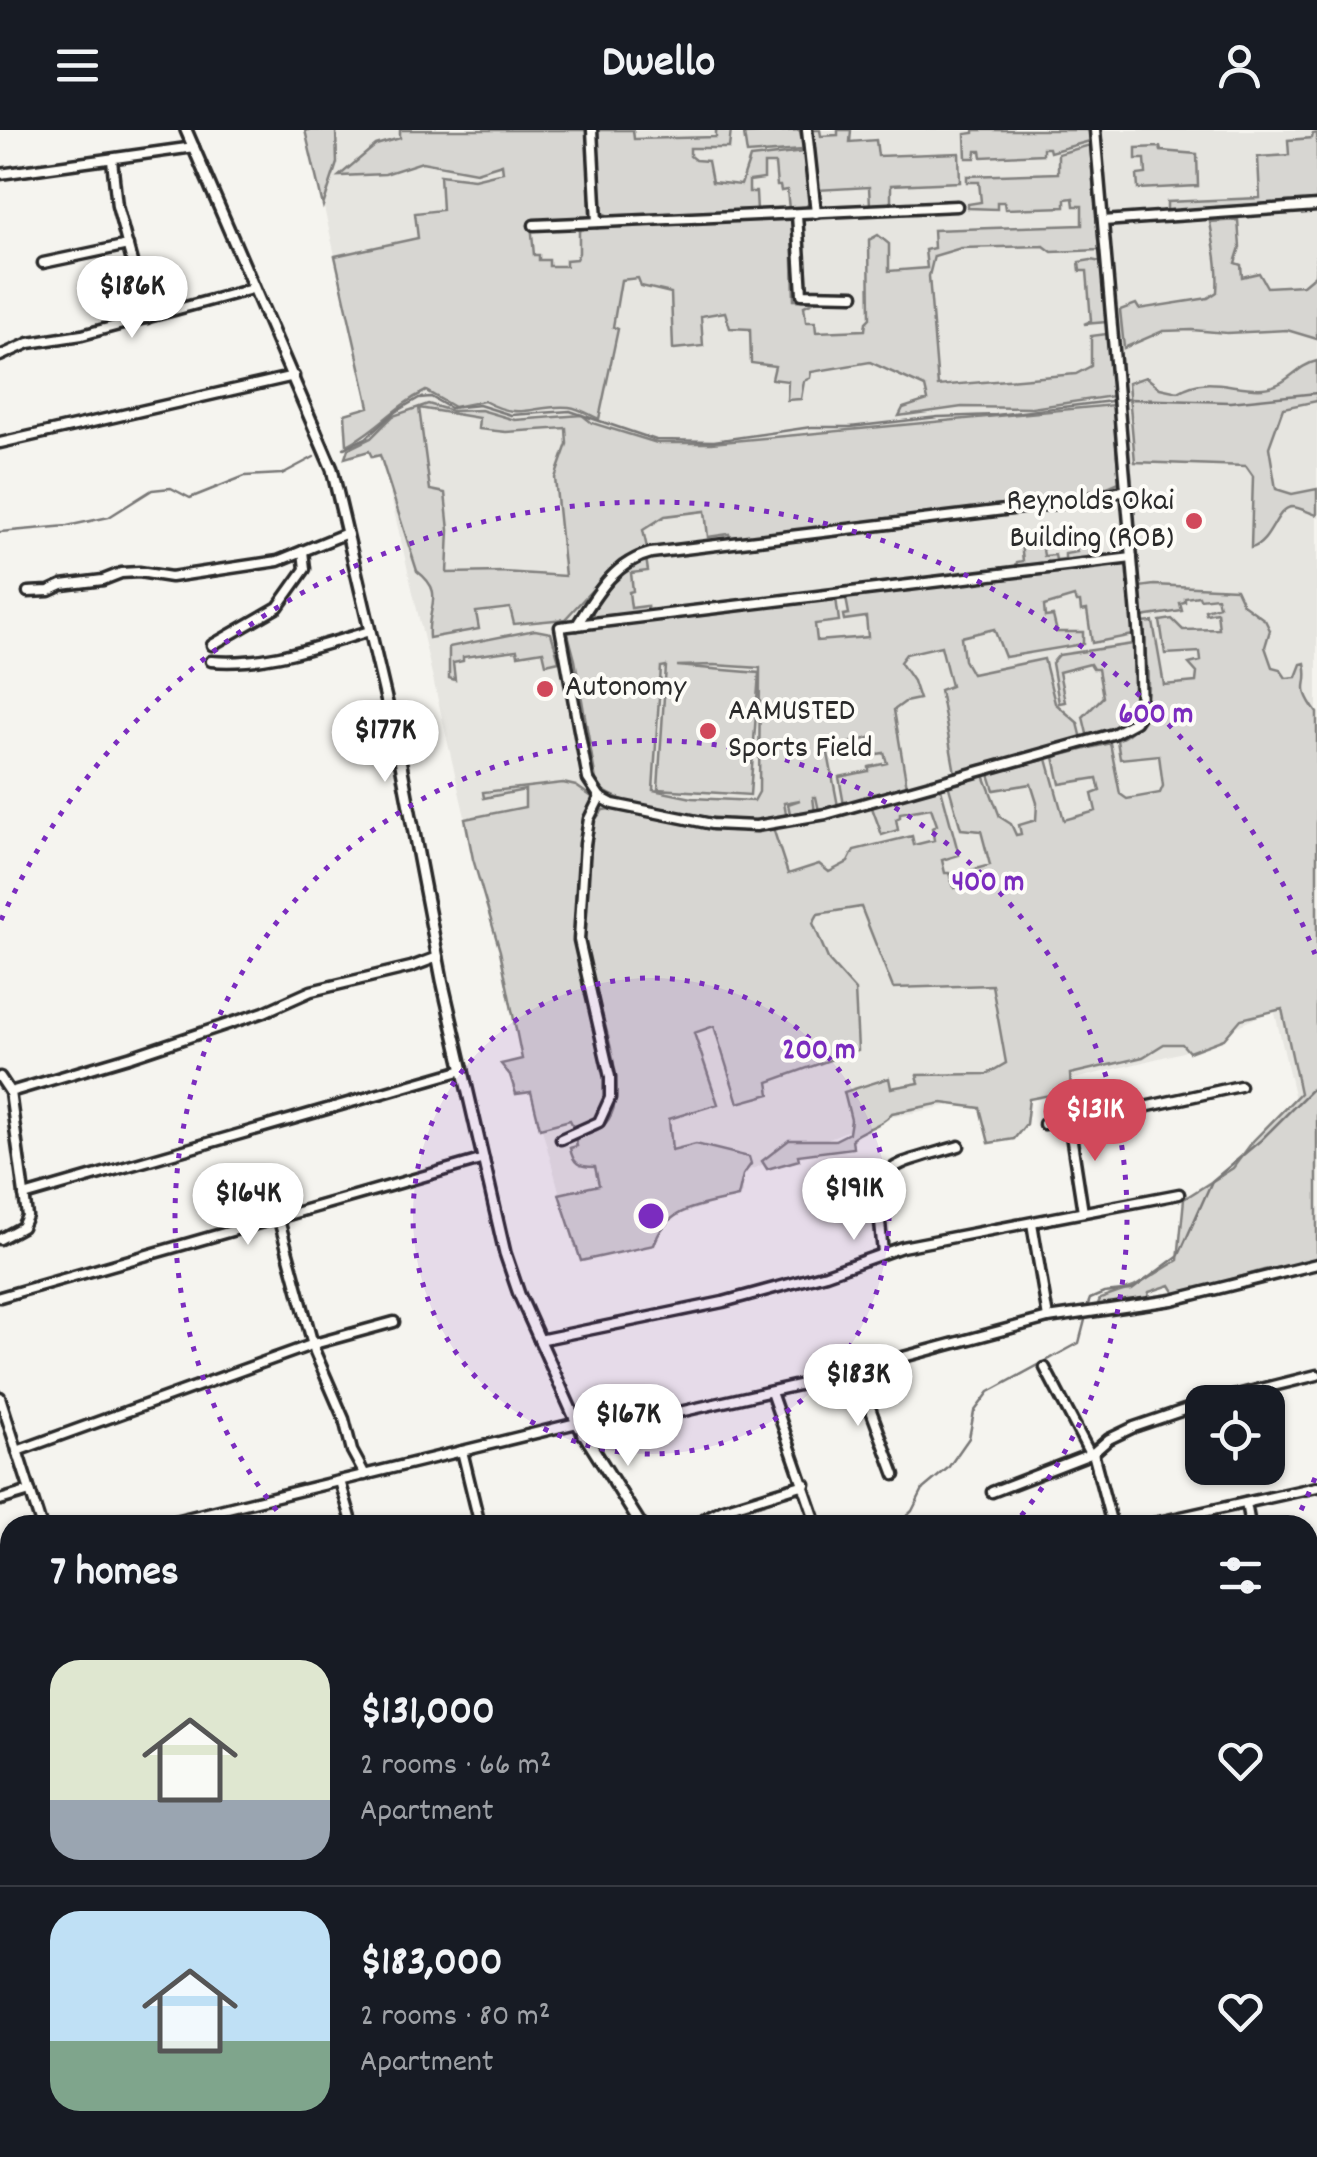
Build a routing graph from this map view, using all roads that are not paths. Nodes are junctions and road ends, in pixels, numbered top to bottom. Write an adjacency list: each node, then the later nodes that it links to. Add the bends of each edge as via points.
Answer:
1 (186, 130): 5 (street)
2 (592, 130): 13 (street)
3 (806, 130): 10 (street)
4 (1095, 130): 12 (street)
5 (194, 147): 6 (street); 17 (street)
6 (112, 160): 7 (street); 15 (street)
7 (0, 174)
8 (957, 206): 10 (street)
9 (1317, 206): 12 (street)
10 (816, 213): 11 (street)
11 (797, 214): 13 (street); 18 (street, via 802,294)
12 (1103, 221): 23 (street)
13 (596, 222): 14 (street)
14 (534, 226)
15 (128, 245): 16 (street); 19 (street)
16 (44, 264)
17 (252, 289): 19 (street); 21 (street)
18 (854, 295)
19 (147, 318): 20 (street)
20 (0, 356)
21 (294, 376): 22 (street); 24 (street, via 328,456)
22 (0, 442)
23 (1128, 490): 26 (street); 28 (street, via 1078,502 651,552 612,575)
24 (347, 533): 25 (street); 29 (street)
25 (303, 552): 27 (street, via 217,571 171,577 121,573); 30 (street, via 305,569 278,607)
26 (1132, 558): 28 (street); 32 (street, via 1143,699 1135,722 1118,733 826,814 756,826 712,824)
27 (28, 592)
28 (577, 625): 32 (street, via 560,627 588,779)
29 (370, 631): 31 (street, via 264,659); 33 (street)
30 (212, 645)
31 (211, 661)
32 (600, 798): 40 (street, via 585,844 579,940 610,1098 599,1122)
33 (438, 958): 34 (street); 37 (street, via 311,991)
34 (463, 1070): 42 (street); 44 (street)
35 (0, 1076): 37 (street)
36 (1240, 1086): 38 (street)
37 (10, 1092): 44 (street)
38 (1069, 1122): 39 (street); 45 (street)
39 (1044, 1124)
40 (561, 1138)
41 (958, 1146): 49 (street, via 892,1166 882,1179)
42 (484, 1159): 46 (street); 54 (street, via 505,1253)
43 (1179, 1194): 45 (street)
44 (24, 1196): 48 (street, via 25,1222)
45 (1083, 1212): 47 (street)
46 (279, 1220): 51 (street); 55 (street)
47 (1032, 1223): 49 (street); 52 (street)
48 (0, 1239)
49 (884, 1252): 54 (street, via 723,1302)
50 (1317, 1264): 52 (street, via 1172,1300)
51 (0, 1296)
52 (1048, 1318): 57 (street)
53 (394, 1322): 55 (street)
54 (539, 1340): 64 (street)
55 (314, 1344): 65 (street); 68 (street)
56 (1046, 1368): 67 (street)
57 (856, 1370): 60 (street); 69 (street)
58 (1317, 1375): 59 (street)
59 (1277, 1385)
60 (771, 1392): 64 (street); 71 (street)
61 (0, 1397): 63 (street)
62 (1185, 1410): 67 (street, via 1134,1427)
63 (3, 1414): 65 (street)
64 (579, 1429): 66 (street); 83 (street)
65 (17, 1450): 73 (street)
66 (462, 1451): 68 (street); 82 (street)
67 (1091, 1453): 74 (street); 86 (street)
68 (364, 1475): 70 (street)
69 (895, 1475)
70 (340, 1481): 77 (street); 81 (street)
71 (804, 1484): 84 (street); 85 (street)
72 (1317, 1486): 76 (street)
73 (30, 1491): 75 (street); 78 (street)
74 (992, 1492)
75 (0, 1500)
76 (1246, 1502): 87 (street); 88 (street)
77 (220, 1510): 79 (street); 80 (street)
78 (38, 1515)
79 (199, 1515)
80 (221, 1515)
81 (349, 1515)
82 (478, 1515)
83 (635, 1515)
84 (711, 1515)
85 (814, 1515)
86 (1109, 1515)
87 (1189, 1515)
88 (1248, 1515)

